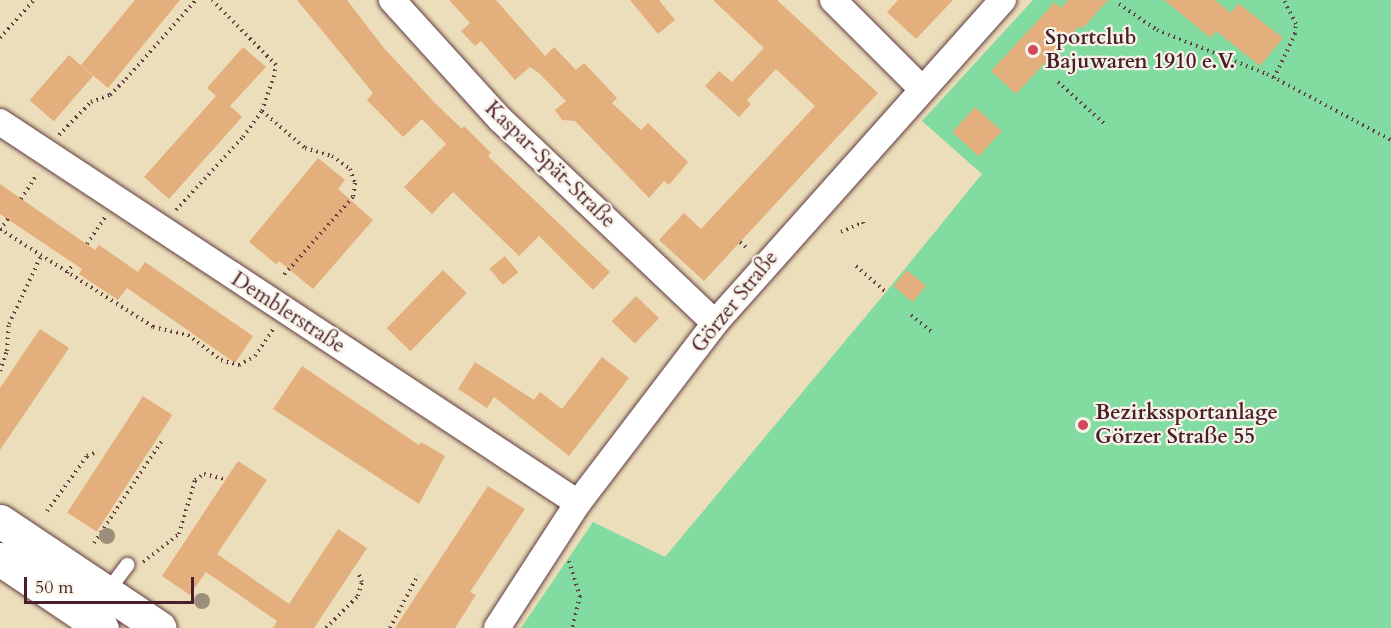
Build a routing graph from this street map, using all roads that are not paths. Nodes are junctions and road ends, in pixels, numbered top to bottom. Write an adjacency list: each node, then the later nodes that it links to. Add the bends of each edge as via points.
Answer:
1 (392, 0): 6 (street, Kaspar-Spät-Straße, via 507,126)
2 (833, 0): 4 (street)
3 (1004, 0): 4 (street, Görzer Straße)
4 (921, 88): 6 (street, Görzer Straße)
5 (0, 122): 7 (street, Demblerstraße)
6 (715, 323): 7 (street, Görzer Straße)
7 (578, 503): 14 (street, Görzer Straße)
8 (0, 521): 11 (main road)
9 (0, 559): 12 (main road)
10 (133, 565): 11 (lane)
11 (107, 592): 13 (main road)
12 (102, 628)
13 (160, 628)
14 (497, 628)

